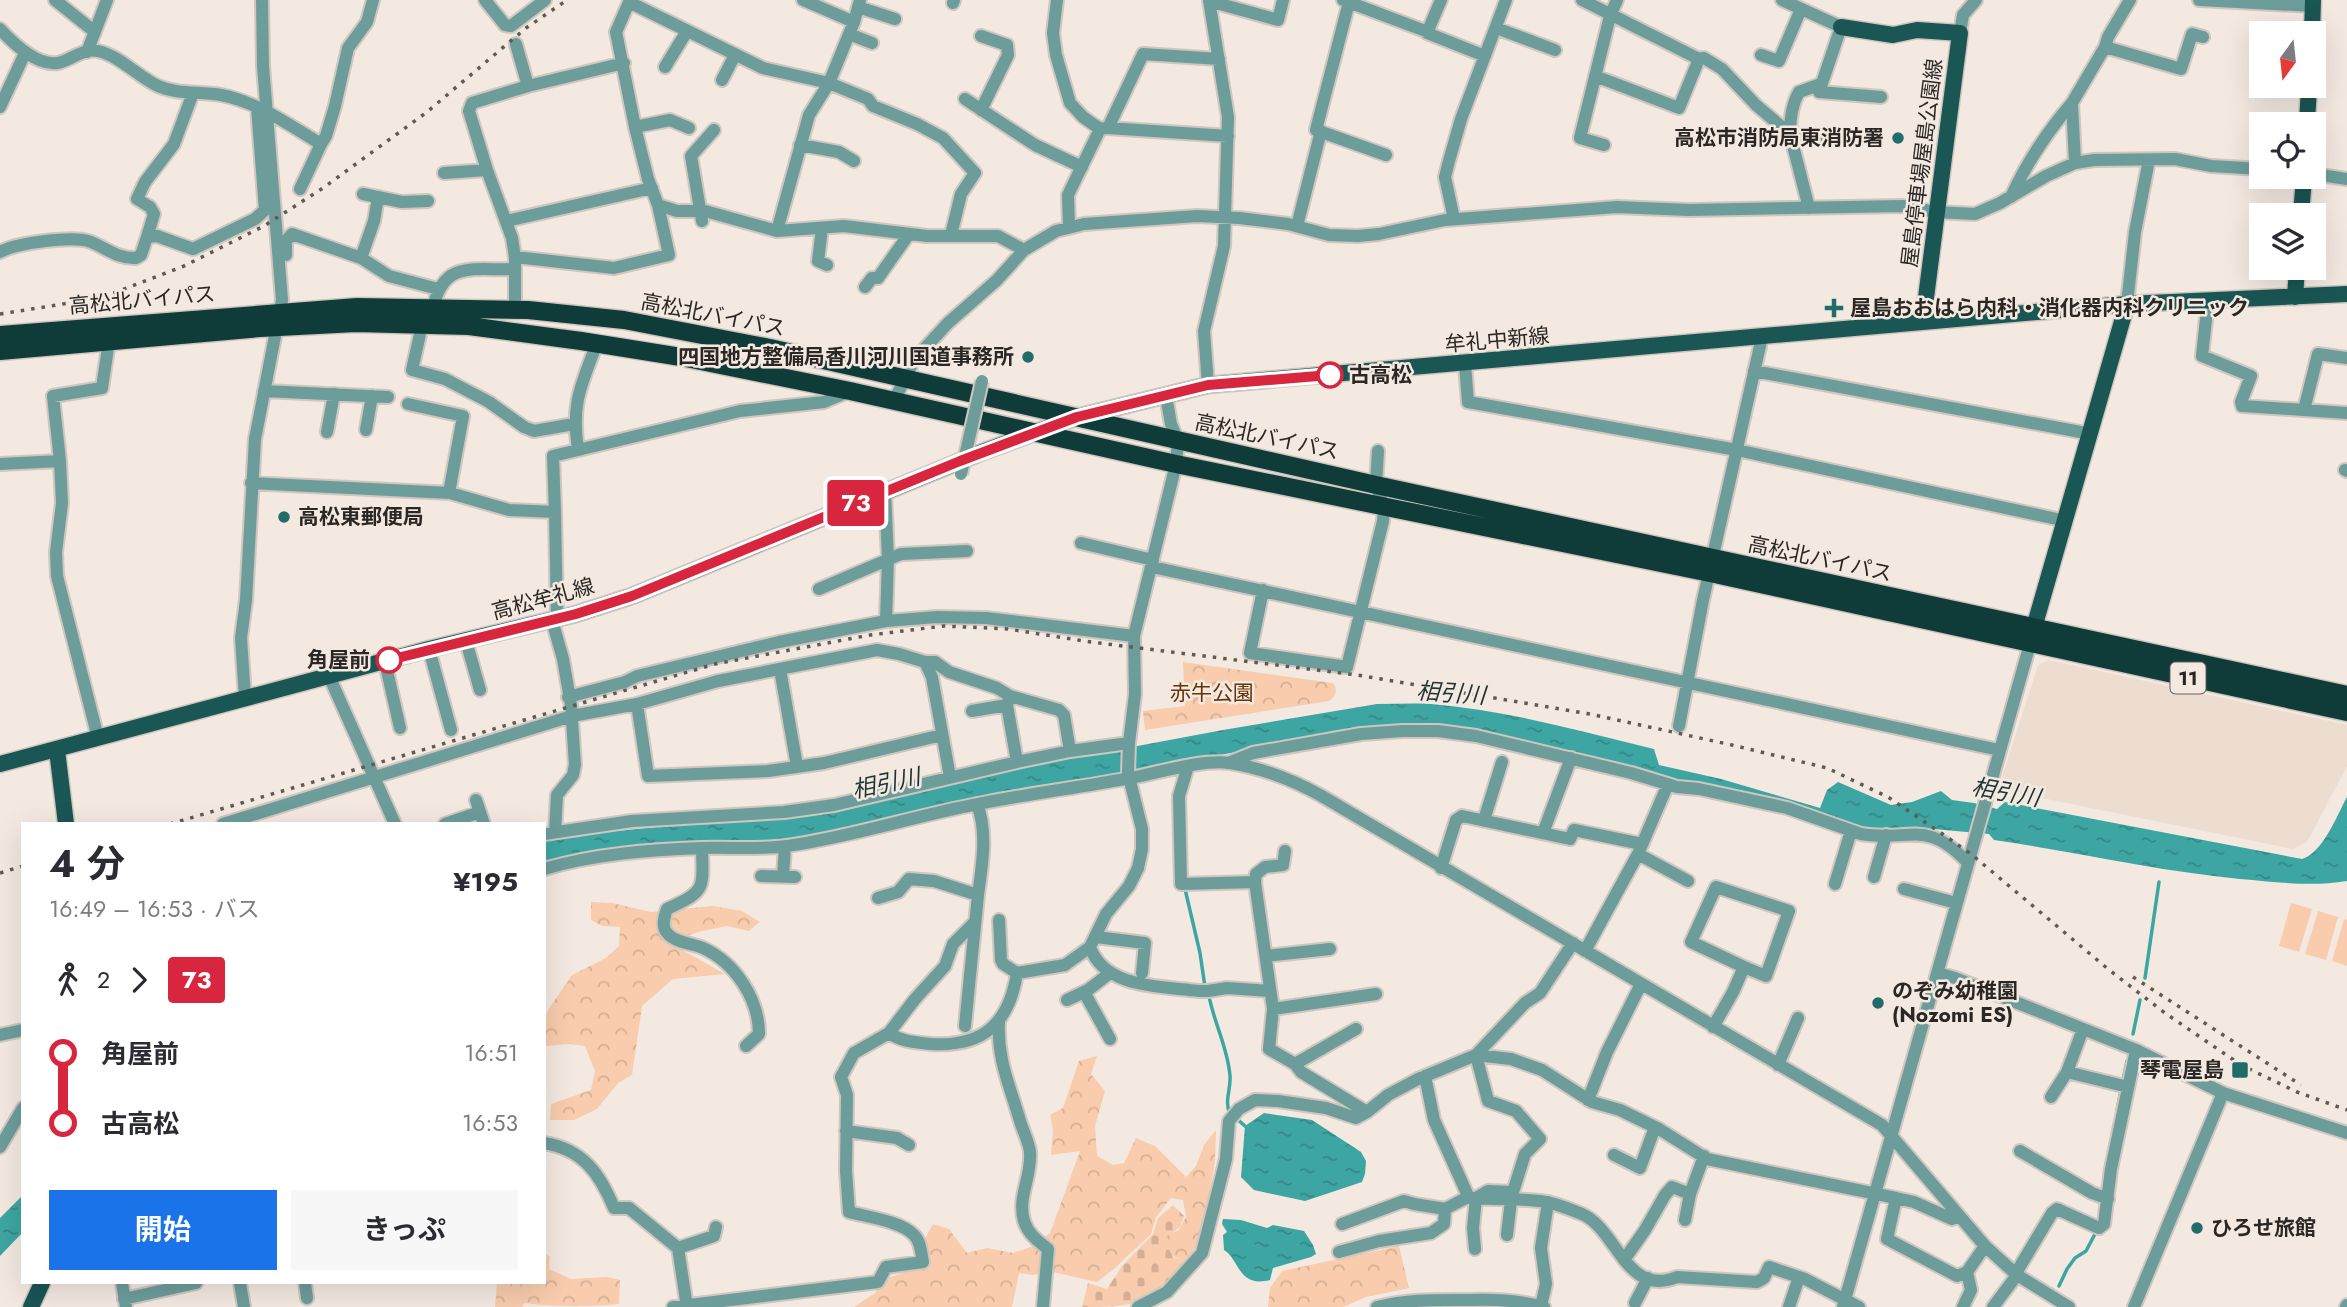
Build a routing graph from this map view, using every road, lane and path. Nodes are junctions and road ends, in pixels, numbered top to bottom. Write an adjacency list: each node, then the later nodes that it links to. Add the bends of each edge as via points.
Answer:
1 (55, 0): 31 (street)
2 (107, 0): 31 (street)
3 (262, 0): 62 (street)
4 (373, 0): 72 (street, via 368,22 348,48)
5 (485, 0): 6 (street, via 505,25 511,26)
6 (545, 0)
7 (803, 0): 28 (street)
8 (1057, 0): 66 (street, via 1053,33 1070,103 1083,117)
9 (1283, 0): 19 (street, via 1278,20)
10 (1441, 0): 33 (street)
11 (1506, 0): 29 (street)
12 (1582, 0): 24 (street)
13 (1617, 0): 24 (street)
14 (1782, 0): 23 (street)
15 (1976, 0): 34 (street, via 1962,15)
16 (2130, 0): 41 (street)
17 (2199, 0): 21 (street)
18 (630, 1): 32 (street); 50 (street, via 616,32)
19 (1209, 1): 48 (street)
20 (1346, 1): 33 (street); 68 (street, via 1316,130)
21 (2313, 3): 26 (main road)
22 (859, 4): 25 (street); 28 (street)
23 (1801, 9): 27 (street); 46 (street, via 1779,61)
24 (1610, 16): 49 (street); 52 (street)
25 (895, 19)
26 (2312, 21)
27 (1841, 27): 34 (main road, 屋島停車場屋島公園線, via 1893,35 1917,30); 55 (street)
28 (851, 28): 39 (street); 54 (street)
29 (1496, 28): 42 (street); 47 (street)
30 (0, 29): 38 (street)
31 (95, 32): 43 (street)
32 (687, 32): 45 (street); 51 (street)
33 (1428, 32): 47 (street)
34 (1960, 33): 93 (main road, 屋島停車場屋島公園線)
35 (981, 36): 63 (street, via 1007,45 1008,55)
36 (2203, 37): 41 (street, via 2192,34 2181,69)
37 (0, 43): 38 (street)
38 (14, 43): 44 (street)
39 (872, 43)
40 (516, 44): 56 (street)
41 (2105, 47): 60 (street)
42 (1555, 50)
43 (87, 52): 44 (street, via 57,63); 57 (street, via 112,56 159,87)
44 (25, 53): 61 (street)
45 (735, 55): 53 (street); 54 (street, via 763,68)
46 (1761, 55)
47 (1485, 56): 96 (street, via 1445,177)
48 (1219, 59): 66 (street, via 1143,54); 70 (street)
49 (1699, 59): 52 (street, via 1679,108); 69 (street, via 1722,69)
50 (624, 63): 56 (street); 64 (street)
51 (665, 68)
52 (1595, 76): 74 (street, via 1580,138)
53 (722, 80)
54 (829, 83): 73 (street, via 809,115); 103 (street, via 943,138 975,173 961,194)
55 (1821, 84): 58 (street, via 1819,92); 69 (street, via 1799,92)
56 (528, 86): 81 (street, via 472,103 469,111)
57 (193, 93): 62 (street, via 219,94); 104 (street, via 174,144 137,199 154,214)
58 (1881, 97)
59 (965, 99): 63 (street)
60 (2072, 103): 78 (street); 89 (street, via 2036,149)
61 (0, 107)
62 (262, 110): 72 (street); 104 (street, via 265,210 193,249); 119 (street)
63 (981, 110): 79 (street, via 1035,145)
64 (635, 127): 65 (street, via 670,120); 85 (street)
65 (689, 128)
66 (1104, 128): 70 (street); 79 (street)
67 (714, 130): 94 (street, via 691,156)
68 (1321, 131): 75 (street); 98 (street)
69 (1790, 134): 71 (street); 92 (street)
70 (1228, 136): 95 (street)
71 (1836, 136)
72 (321, 144): 86 (street)
73 (800, 145): 77 (street, via 839,152); 101 (street)
74 (1604, 145)
75 (1386, 155)
76 (2149, 160): 78 (street); 80 (street); 116 (street)
77 (854, 161)
78 (2075, 163): 89 (street)
79 (1082, 167): 100 (street, via 1068,195)
80 (2249, 168)
81 (487, 170): 82 (street); 97 (street)
82 (444, 173)
83 (2326, 176): 84 (street)
84 (2347, 179)
85 (652, 188): 91 (street); 97 (street)
86 (300, 189)
87 (363, 194): 88 (street)
88 (378, 197): 90 (street); 107 (street)
89 (2010, 197): 93 (street, via 1975,214)
90 (428, 201)
91 (658, 205): 94 (street); 108 (street, via 669,255 614,268)
92 (1809, 208): 93 (street, via 1903,206); 96 (street, via 1617,207)
93 (1936, 212): 120 (main road, 屋島停車場屋島公園線)
94 (700, 216): 101 (street, via 725,215)
95 (1226, 217): 98 (street); 100 (street, via 1156,217); 132 (street, via 1224,246 1204,331)
96 (1454, 219): 98 (street, via 1358,236 1329,235)
97 (506, 221): 108 (street)
98 (1297, 226)
99 (822, 228): 101 (street); 102 (street, via 844,226); 109 (street, via 818,261)
100 (1069, 228): 105 (street)
101 (777, 231)
102 (909, 234): 103 (street); 111 (street, via 884,271)
103 (951, 235): 105 (street, via 998,236)
104 (147, 237): 106 (street, via 136,258 121,257 88,240 39,242)
105 (1024, 250): 130 (street, via 948,323)
106 (0, 252)
107 (361, 258): 112 (street, via 390,276); 119 (street, via 292,233 286,241 286,294)
108 (515, 263): 112 (street, via 458,272); 118 (street)
109 (827, 265)
110 (2296, 280): 114 (main road)
111 (865, 287)
112 (438, 289): 117 (street)
113 (2347, 294): 114 (main road)
114 (2295, 297): 115 (main road)
115 (2208, 300): 116 (main road); 141 (street, via 2202,356 2251,376 2242,406)
116 (2127, 304): 120 (main road); 148 (main road)
117 (433, 308): 118 (highway, 高松北バイパス / 11); 119 (highway, 高松北バイパス / 11)
118 (515, 310): 130 (highway, 高松北バイパス / 11, via 676,329)
119 (279, 313): 121 (highway, 高松北バイパス / 11); 122 (highway, 高松北バイパス / 11); 124 (highway, 高松北バイパス / 11); 133 (street)
120 (1923, 321): 123 (main road, 牟礼中新線)
121 (419, 325): 125 (highway, 高松北バイパス / 11, via 469,326); 144 (street, via 412,370 445,379 534,431)
122 (0, 335)
123 (1762, 337): 128 (main road, 牟礼中新線); 129 (street)
124 (109, 341): 126 (highway, 高松北バイパス / 11); 153 (street, via 103,388 53,396)
125 (597, 343): 134 (highway, 高松北バイパス / 11); 144 (street, via 579,390)
126 (0, 351)
127 (2347, 358): 141 (street, via 2318,354)
128 (1465, 363): 132 (main road, 牟礼中新線); 151 (street, via 1468,402)
129 (1754, 371): 148 (street); 151 (street)
130 (903, 379): 139 (street); 143 (highway, 高松北バイパス / 11)
131 (982, 381): 156 (street, bridge)
132 (1208, 385): 137 (main road, 牟礼中新線)
133 (264, 391): 135 (street); 157 (street)
134 (850, 391): 139 (highway, 高松北バイパス / 11); 150 (street, via 824,402 740,411)
135 (334, 394): 136 (street); 146 (street)
136 (372, 396): 138 (street); 145 (street)
137 (1166, 396): 143 (main road, 牟礼中新線); 149 (street)
138 (388, 397)
139 (894, 401): 147 (highway, 高松北バイパス / 11)
140 (408, 404): 160 (street, via 463,416)
141 (2304, 410): 142 (street)
142 (2347, 413)
143 (1077, 417): 147 (main road, 高松牟礼線); 149 (highway, 高松北バイパス / 11)
144 (574, 424): 150 (street)
145 (366, 430)
146 (327, 432)
147 (1037, 433): 155 (highway, 高松北バイパス / 11); 159 (main road, 高松牟礼線)
148 (2091, 434): 163 (main road)
149 (1178, 441): 155 (street); 158 (highway, 高松北バイパス / 11)
150 (578, 450): 162 (street, via 553,456)
151 (1737, 450): 163 (street); 168 (street)
152 (1378, 451): 158 (street)
153 (60, 461): 154 (street); 196 (street, via 57,576)
154 (0, 464)
155 (1176, 464): 161 (highway, 高松北バイパス / 11); 167 (street)
156 (961, 474)
157 (251, 483): 160 (street); 186 (street, via 241,638)
158 (1376, 485): 161 (street); 168 (highway, 高松北バイパス / 11)
159 (885, 491): 166 (street); 172 (main road, 高松牟礼線, via 632,596)
160 (449, 493): 162 (street, via 509,509)
161 (1384, 508): 168 (highway, 高松北バイパス / 11); 171 (street)
162 (555, 512): 172 (street)
163 (2066, 521): 175 (main road)
164 (1081, 543): 167 (street)
165 (967, 551): 166 (street, via 901,554)
166 (888, 559): 169 (street); 173 (street)
167 (1152, 564): 170 (street); 174 (street)
168 (1712, 566): 175 (highway, 高松北バイパス / 11); 182 (street)
169 (819, 589)
170 (1263, 590): 171 (street); 171 (street, via 1250,653 1347,667)
171 (1360, 611): 182 (street)
172 (555, 619): 176 (main road, 高松牟礼線); 185 (street)
173 (886, 621): 174 (street, via 986,618); 185 (street, via 766,645)
174 (1134, 636): 197 (street, via 1135,694)
175 (2032, 636): 184 (highway, 高松北バイパス / 11); 190 (highway, 高松北バイパス / 11); 199 (street)
176 (466, 641): 177 (main road, 高松牟礼線); 183 (street)
177 (429, 649): 178 (main road, 高松牟礼線); 194 (street)
178 (385, 662): 181 (main road, 高松牟礼線); 193 (street)
179 (925, 662): 180 (street, via 877,650); 187 (street, via 997,688); 195 (street)
180 (780, 669): 188 (street); 206 (street)
181 (329, 676): 186 (main road, 高松牟礼線); 208 (street)
182 (1687, 683): 192 (street); 199 (street)
183 (480, 690)
184 (2347, 695)
185 (568, 697): 191 (street)
186 (245, 698): 196 (main road, 高松牟礼線)
187 (1008, 700): 189 (street); 200 (street, via 1059,710 1064,715); 202 (street)
188 (637, 704): 191 (street); 206 (street, via 648,776)
189 (972, 711)
190 (2347, 712)
191 (572, 716): 208 (street); 220 (street, via 575,765 557,795)
192 (1679, 726)
193 (400, 728)
194 (451, 730)
195 (942, 735): 206 (street); 210 (street)
196 (98, 738): 198 (main road, 高松牟礼線)
197 (1129, 746): 200 (street); 209 (street)
198 (57, 750): 205 (main road, 高松牟礼線); 215 (main road)
199 (1999, 750): 227 (street)
200 (1070, 751): 202 (street)
201 (1571, 758): 204 (street, via 1476,736 1402,731 1253,753); 211 (street); 221 (street)
202 (1017, 762): 210 (street)
203 (1502, 762): 214 (street)
204 (1228, 763): 207 (street); 228 (street, via 1292,779)
205 (0, 764)
206 (796, 766)
207 (1188, 766): 209 (street); 233 (street, via 1179,796 1181,884)
208 (374, 776): 216 (street); 217 (street)
209 (1129, 776): 212 (street); 241 (street, via 1142,830 1138,868)
210 (950, 777): 220 (street, via 784,812 632,821)
211 (1668, 784): 219 (street, via 1787,808); 225 (street)
212 (977, 804): 223 (street); 236 (street, via 982,817)
213 (480, 812): 218 (street)
214 (1484, 820): 221 (street); 228 (street, via 1462,816 1456,820)
215 (66, 822)
216 (229, 822)
217 (394, 822)
218 (451, 822)
219 (1851, 831): 222 (street); 234 (street)
220 (550, 833)
221 (1543, 833): 225 (street, via 1570,839 1574,830)
222 (1886, 835): 227 (street, via 1928,835 1950,846); 231 (street)
223 (785, 846): 224 (street); 230 (street, via 789,876)
224 (702, 848): 229 (street, via 594,857); 267 (street, via 699,890 667,909 663,926 675,939 720,958 742,981 759,1016 759,1034)
225 (1640, 849): 232 (street); 244 (street)
226 (1285, 851): 233 (street, via 1283,865 1265,867 1256,874)
227 (1968, 863): 238 (street)
228 (1441, 868): 242 (street)
229 (546, 869)
230 (761, 876)
231 (1874, 877)
232 (1688, 881)
233 (1255, 882): 245 (street)
234 (1835, 884)
235 (1904, 889): 238 (street)
236 (978, 895): 237 (street, via 934,881 909,879 898,892); 240 (street)
237 (878, 898)
238 (1956, 903): 250 (street)
239 (999, 920): 247 (street, via 1000,960)
240 (974, 923): 259 (street); 264 (street)
241 (1093, 942): 247 (street, via 1065,965); 248 (street, via 1092,953); 249 (street, via 1144,943)
242 (1573, 943): 244 (street); 269 (street, via 1540,993)
243 (1331, 949): 245 (street)
244 (1585, 951): 251 (street)
245 (1266, 956): 253 (street)
246 (1744, 967): 246 (street, via 1766,976 1789,911 1716,887 1691,942); 260 (street)
247 (1017, 973): 258 (street, via 1014,996)
248 (1110, 973): 252 (street); 253 (street, via 1199,991)
249 (1142, 973)
250 (1938, 974): 262 (street); 283 (street)
251 (1640, 984): 260 (street); 277 (street)
252 (1084, 992): 255 (street); 266 (street)
253 (1270, 992): 256 (street)
254 (1376, 994): 256 (street)
255 (1067, 1000)
256 (1273, 1009): 270 (street, via 1269,1049)
257 (1798, 1018): 271 (street)
258 (999, 1022): 264 (street, via 954,1045 900,1041); 324 (street, via 1001,1065 1030,1151 1020,1203 1024,1224 1048,1249)
259 (965, 1026)
260 (1713, 1027): 271 (street)
261 (1356, 1029): 270 (street)
262 (2083, 1029): 268 (street); 272 (street)
263 (21, 1030): 265 (street)
264 (889, 1033): 281 (street, via 854,1053 841,1077 847,1095)
265 (0, 1035)
266 (1110, 1039)
267 (746, 1046)
268 (2136, 1050): 274 (street); 275 (street)
269 (1476, 1055): 273 (street); 277 (street, via 1511,1059 1542,1070); 292 (street, via 1488,1101 1516,1111 1540,1139 1525,1154 1513,1192 1488,1191)
270 (1295, 1064): 279 (street)
271 (1778, 1065): 283 (street, via 1882,1125)
272 (2067, 1072): 274 (street); 276 (street)
273 (1425, 1076): 279 (street); 292 (street, via 1434,1120)
274 (2129, 1087): 294 (street)
275 (2223, 1093): 282 (street); 333 (street)
276 (2051, 1097)
277 (1588, 1100): 280 (street)
278 (21, 1111): 286 (street)
279 (1367, 1112): 325 (street, via 1356,1118 1307,1105 1255,1100 1238,1109 1229,1121 1226,1159 1202,1253 1167,1292)
280 (1654, 1127): 288 (street, via 1640,1168); 289 (street)
281 (846, 1131): 285 (street, via 897,1138); 321 (street, via 849,1212 877,1217 913,1233 923,1262 886,1267 877,1282)
282 (2347, 1133)
283 (1893, 1136): 290 (street); 298 (street)
284 (546, 1143): 304 (street, via 567,1148 586,1162 604,1184 614,1208 629,1208)
285 (909, 1145)
286 (0, 1147)
287 (2020, 1151): 294 (street)
288 (1614, 1155)
289 (1704, 1156): 290 (street, via 1719,1163); 291 (street)
290 (1875, 1192): 293 (street); 320 (street)
291 (1690, 1194): 299 (street); 307 (street, via 1672,1187)
292 (1472, 1198): 295 (street); 297 (street); 305 (street)
293 (1896, 1198): 298 (street, via 1952,1219); 308 (street, via 1887,1239 1956,1276)
294 (2108, 1199): 309 (street, via 2104,1224 2099,1228 2057,1209)
295 (1511, 1200): 296 (street); 302 (street)
296 (1548, 1202): 307 (street, via 1594,1221); 327 (street, via 1541,1248 1546,1284)
297 (1445, 1209): 300 (street, via 1404,1201); 306 (street, via 1444,1224 1431,1233)
298 (1959, 1216): 303 (street)
299 (1685, 1220)
300 (1342, 1224)
301 (716, 1227): 304 (street, via 714,1236)
302 (1507, 1235)
303 (1985, 1245): 308 (street); 309 (street)
304 (678, 1248): 321 (street)
305 (1475, 1249)
306 (1339, 1252)
307 (1624, 1260): 311 (street)
308 (1968, 1272): 330 (street, via 1971,1290)
309 (2017, 1275): 331 (street); 332 (street)
310 (1799, 1277): 311 (street, via 1769,1266 1757,1282); 320 (street); 328 (street)
311 (1648, 1278): 319 (street)
312 (42, 1284): 322 (main road)
313 (122, 1284): 318 (street)
314 (192, 1284): 318 (street)
315 (240, 1284): 323 (street)
316 (305, 1284): 317 (street)
317 (307, 1298)
318 (125, 1303)
319 (1635, 1303)
320 (1844, 1303): 329 (street)
321 (682, 1306)
322 (31, 1307)
323 (244, 1307)
324 (1043, 1307)
325 (1138, 1307)
326 (1377, 1307): 327 (street, via 1433,1299 1515,1300)
327 (1543, 1307)
328 (1789, 1307)
329 (1859, 1307)
330 (1963, 1307)
331 (1993, 1307)
332 (2069, 1307)
333 (2134, 1307)

